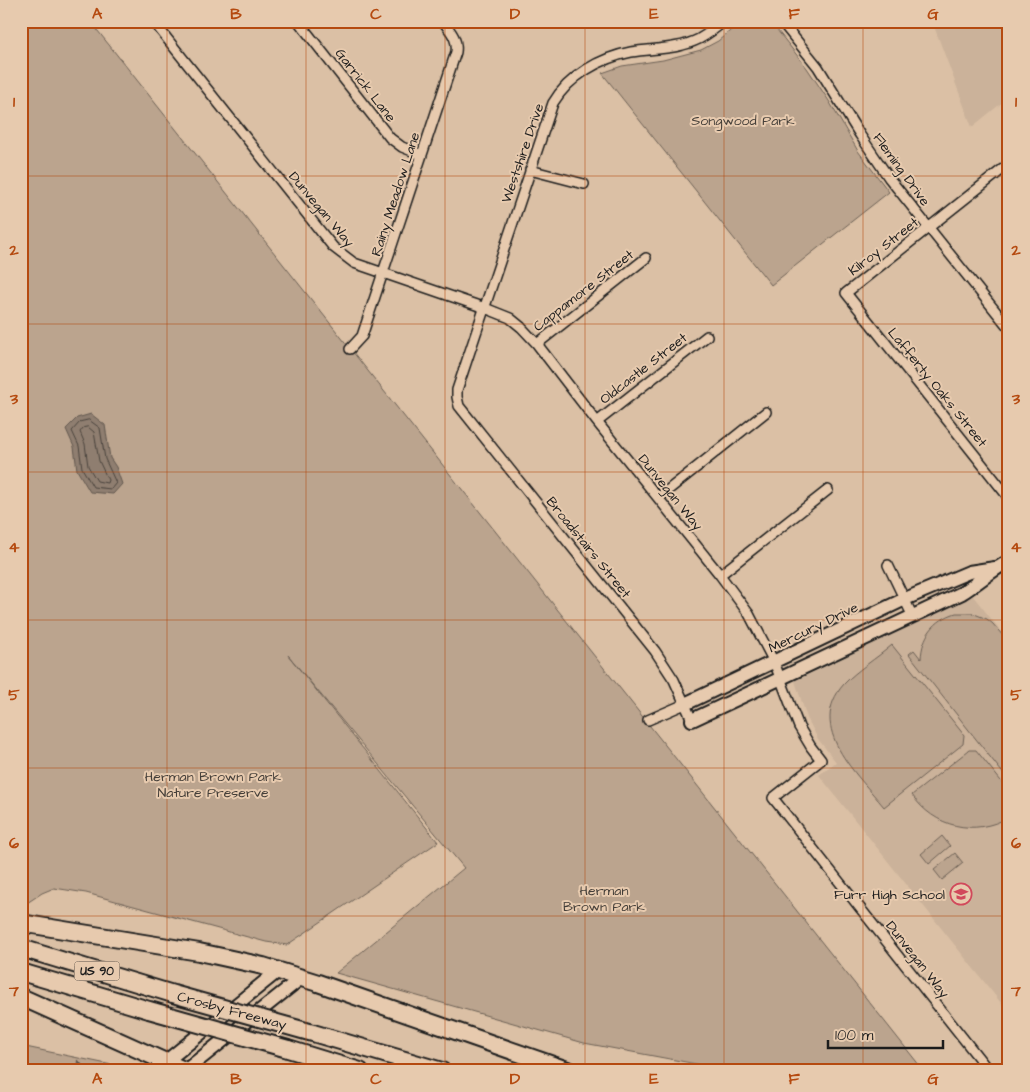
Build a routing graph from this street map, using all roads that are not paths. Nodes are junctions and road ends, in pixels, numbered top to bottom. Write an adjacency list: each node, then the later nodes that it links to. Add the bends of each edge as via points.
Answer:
1 (153, 21): 12 (street, Dunvegan Way, via 333,248 354,264)
2 (298, 21): 6 (street, Garrick Lane, via 390,138)
3 (442, 21): 6 (street, Rainy Meadow Lane, via 457,43 456,52)
4 (724, 21): 8 (street, Westshire Drive, via 689,42 614,57 568,83 553,103)
5 (781, 21): 10 (street, Fleming Drive, via 818,67 889,178)
6 (422, 155): 12 (street, Rainy Meadow Lane)
7 (1009, 164): 10 (street, Kilroy Street)
8 (530, 170): 9 (street); 14 (street, Westshire Drive)
9 (584, 184)
10 (928, 228): 13 (street, Kilroy Street); 15 (street, Fleming Drive)
11 (646, 258): 17 (street, Cappamore Street)
12 (383, 274): 14 (street, Dunvegan Way); 18 (street, Rainy Meadow Lane, via 362,336)
13 (846, 293): 24 (street, Lafferty Oaks Street)
14 (485, 308): 17 (street, Dunvegan Way, via 510,318); 19 (street, Westshire Drive)
15 (1009, 328)
16 (707, 336): 21 (street, Oldcastle Street)
17 (537, 344): 21 (street, Dunvegan Way)
18 (350, 349)
19 (456, 397): 33 (street, Broadstairs Street, via 459,406 655,651)
20 (766, 412): 23 (street)
21 (597, 422): 23 (street, Dunvegan Way)
22 (828, 490): 28 (street)
23 (658, 498): 28 (street, Dunvegan Way)
24 (1009, 498)
25 (1009, 561): 27 (street, Mercury Drive)
26 (888, 565): 29 (street)
27 (995, 568): 29 (street, Mercury Drive, via 969,572); 30 (street, Mercury Drive, via 962,593)
28 (720, 575): 31 (street, Dunvegan Way, via 749,614)
29 (905, 599): 30 (street); 31 (street, Mercury Drive)
30 (913, 617): 32 (street, Mercury Drive)
31 (774, 662): 32 (street, Dunvegan Way); 33 (street, Mercury Drive)
32 (780, 678): 35 (street, Mercury Drive); 47 (street, Dunvegan Way, via 799,726 821,760 773,798)
33 (685, 704): 34 (street, Mercury Drive); 35 (street, Broadstairs Street)
34 (648, 720)
35 (692, 720)
36 (21, 923): 38 (highway, via 199,952)
37 (21, 948): 45 (highway, Crosby Freeway / US 90, bridge)
38 (278, 971): 40 (highway); 42 (street)
39 (21, 972): 44 (highway, Crosby Freeway / US 90, bridge)
40 (301, 978): 43 (street); 46 (highway)
41 (21, 997): 42 (highway)
42 (160, 1066): 43 (highway)
43 (186, 1071)
44 (360, 1071)
45 (442, 1071)
46 (570, 1071)
47 (989, 1071)

